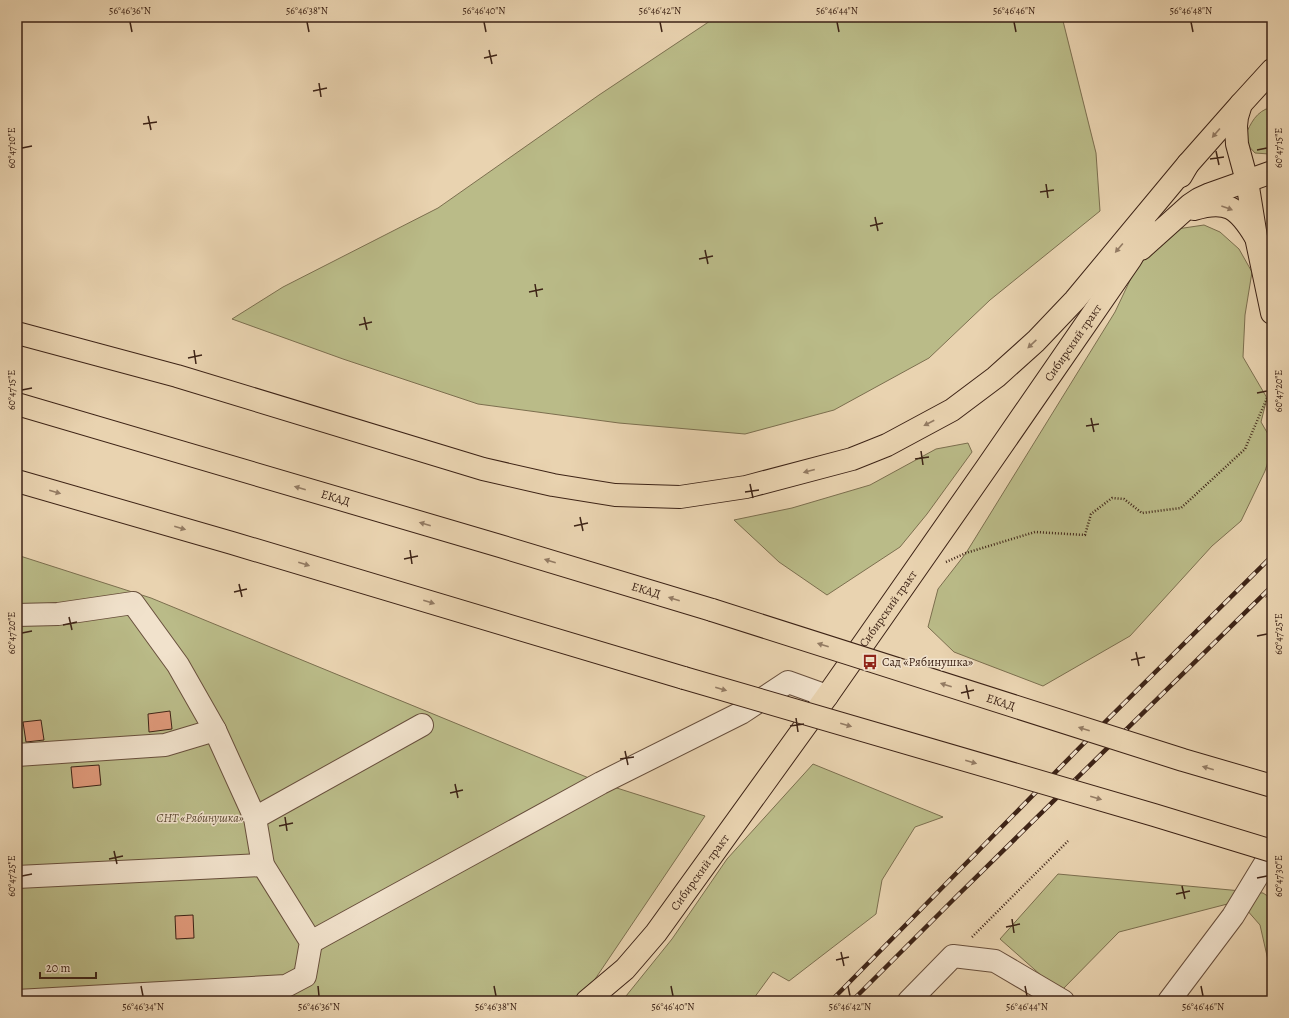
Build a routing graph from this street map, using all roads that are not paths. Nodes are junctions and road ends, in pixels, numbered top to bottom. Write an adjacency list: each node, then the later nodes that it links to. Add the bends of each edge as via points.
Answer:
1 (1272, 70): 3 (main road, Сибирский тракт)
2 (1272, 87): 3 (main road, via 1262,89)
3 (1245, 99): 4 (main road, via 1237,117); 5 (main road, Сибирский тракт, one-way to 5)
4 (1239, 153): 6 (main road, via 1254,166); 7 (main road)
5 (1188, 164): 10 (main road, Сибирский тракт); 12 (main road, one-way to 12, via 1075,300 1036,341 996,377 952,410 886,445 852,459 746,487 680,497 615,495 553,485 483,469 177,376)
6 (1272, 171): 7 (main road, Сибирский тракт)
7 (1248, 181): 8 (main road, Сибирский тракт, via 1199,198); 9 (main road)
8 (1177, 217): 9 (main road, one-way to 9, via 1205,206 1224,206 1241,215); 10 (main road, Сибирский тракт)
9 (1256, 237): 11 (main road)
10 (1130, 260): 16 (main road, Сибирский тракт)
11 (1272, 312)
12 (17, 333)
13 (17, 404): 22 (main road, ЕКАД, one-way to 13, bridge, via 712,610)
14 (17, 481): 24 (main road, one-way to 24, bridge, via 1154,815)
15 (17, 615): 18 (street, via 58,614 132,604 178,665)
16 (827, 696): 27 (street, via 788,682 741,714 601,784); 29 (main road, Сибирский тракт, via 656,933 626,969)
17 (422, 725): 23 (street)
18 (215, 730): 19 (street, via 166,745); 23 (street)
19 (17, 755)
20 (1272, 777): 21 (street)
21 (1235, 779)
22 (1272, 786)
23 (255, 818): 25 (street)
24 (1272, 852): 32 (street, via 1234,916)
25 (263, 865): 26 (street); 27 (street)
26 (17, 877)
27 (311, 942): 28 (street, via 305,976 286,986)
28 (17, 1001)
29 (587, 1001)
30 (909, 1001): 31 (street, via 953,956 995,961)
31 (1063, 1001)
32 (1169, 1001)

